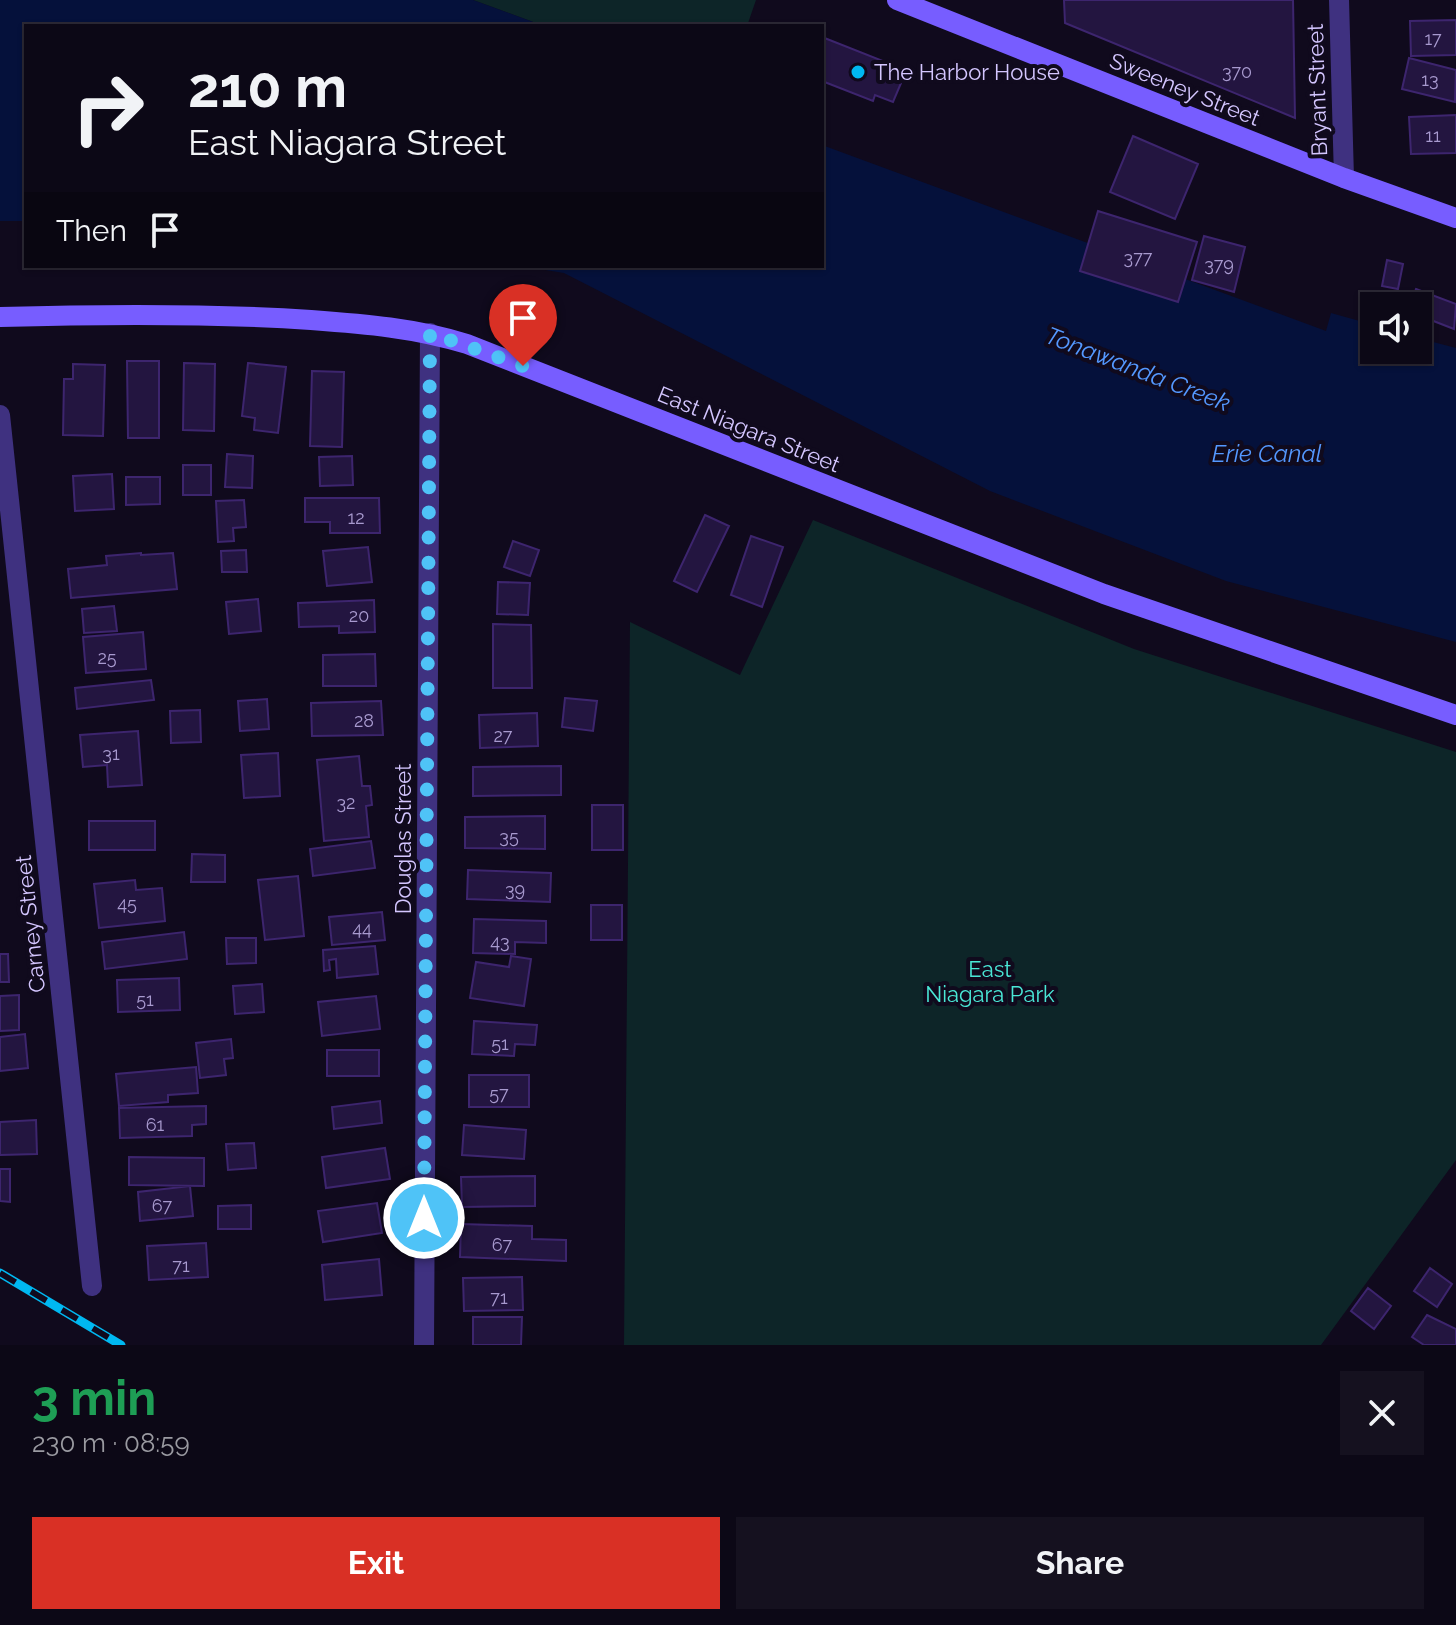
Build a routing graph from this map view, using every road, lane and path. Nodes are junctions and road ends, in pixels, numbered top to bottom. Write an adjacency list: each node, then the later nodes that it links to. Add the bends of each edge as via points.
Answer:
1 (897, 0): 3 (street, Sweeney Street)
2 (1339, 0): 3 (street, Bryant Street)
3 (1344, 178): 4 (street, Sweeney Street)
4 (1456, 218)
5 (0, 317): 6 (street, East Niagara Street, via 257,316)
6 (430, 333): 8 (street, East Niagara Street, via 1147,610); 10 (street, Douglas Street)
7 (0, 415): 9 (street, Carney Street)
8 (1456, 715)
9 (92, 1286)
10 (424, 1345)

